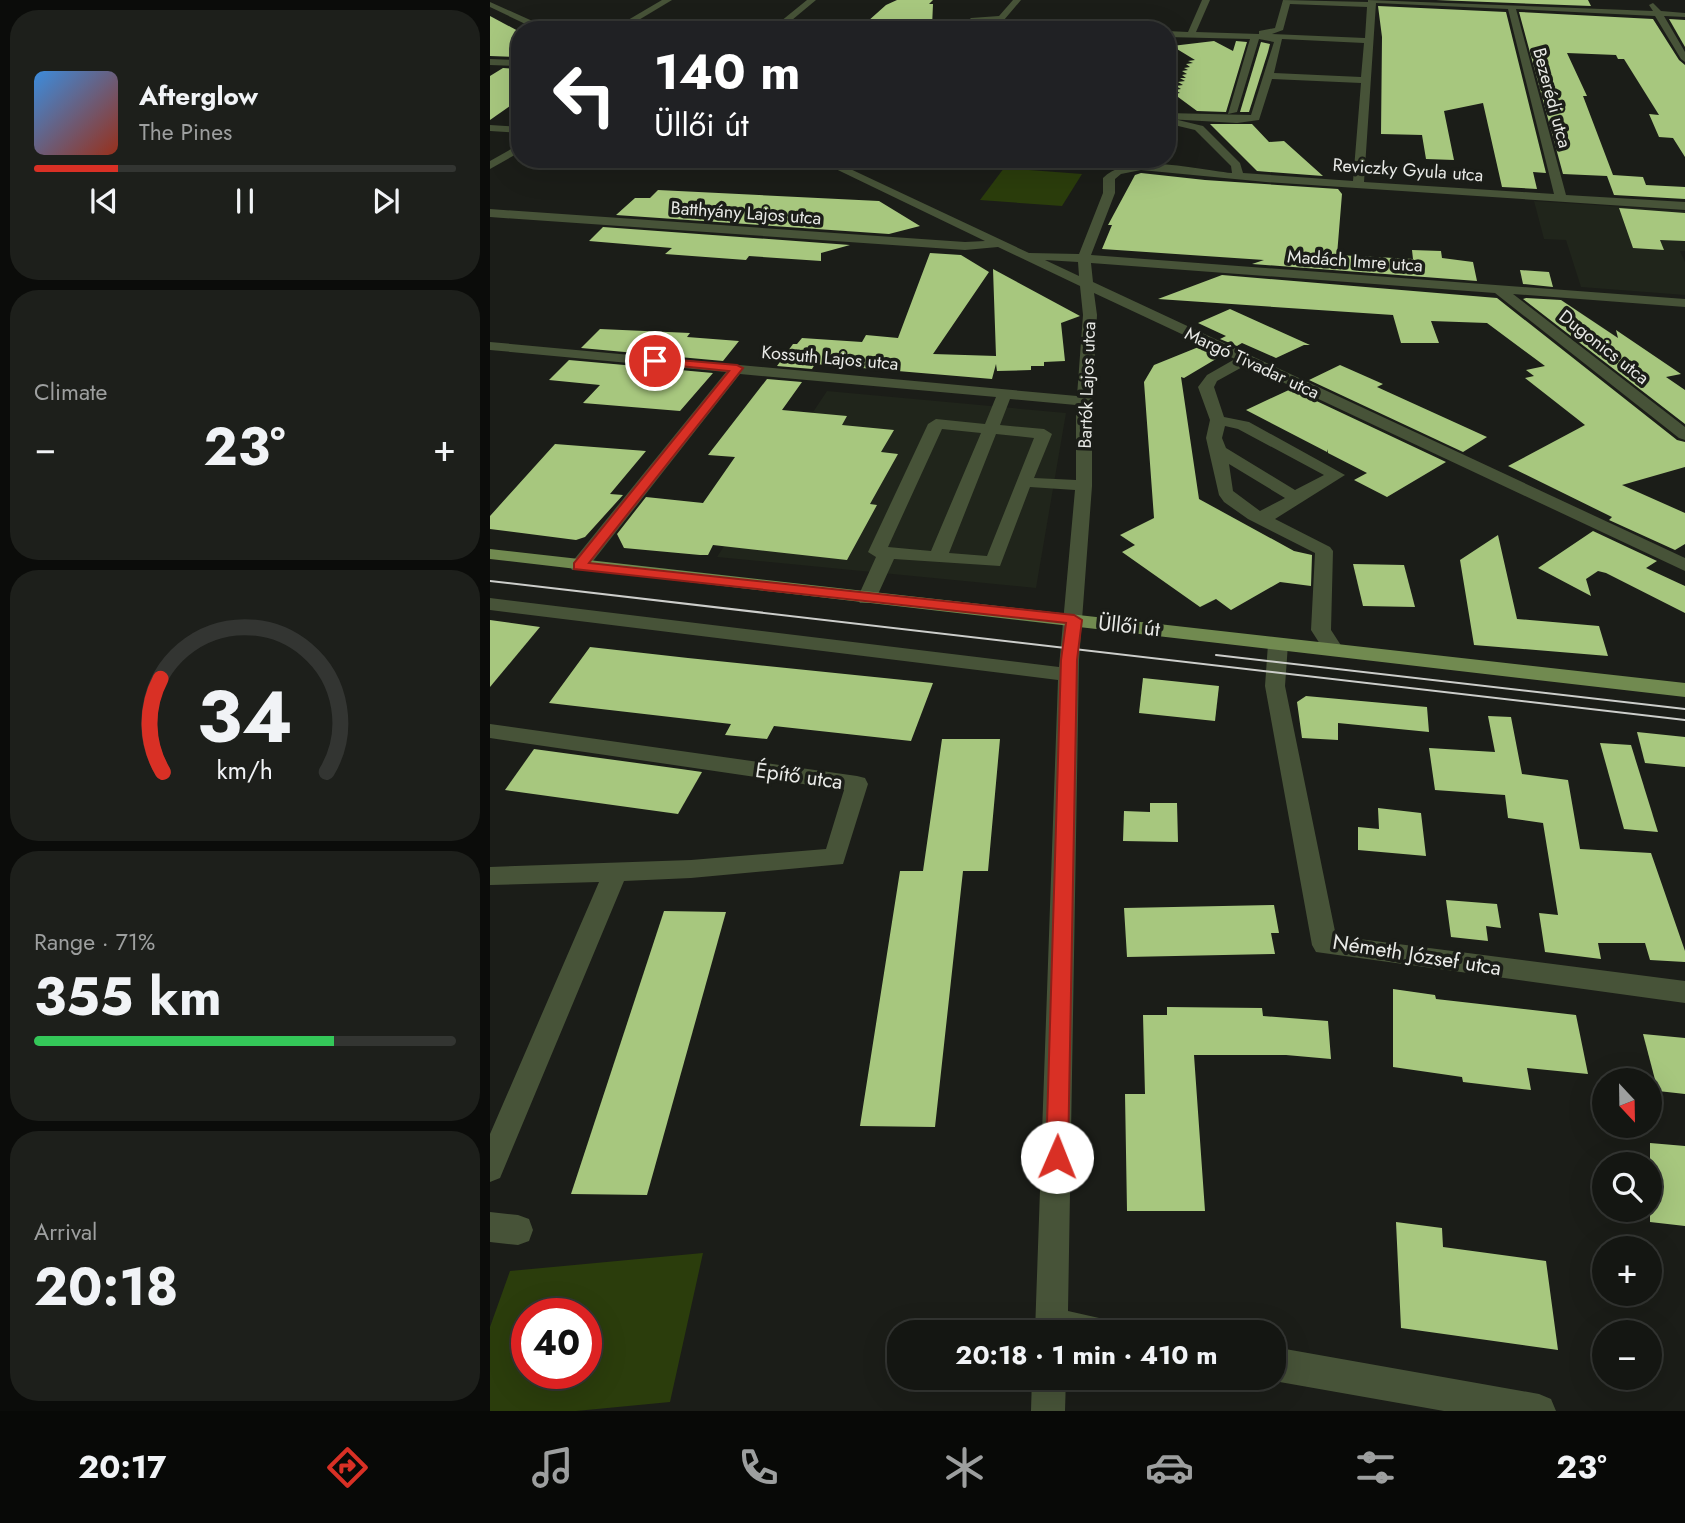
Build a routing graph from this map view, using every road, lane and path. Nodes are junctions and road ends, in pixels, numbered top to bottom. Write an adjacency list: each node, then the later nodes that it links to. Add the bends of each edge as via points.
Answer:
1 (668, 0): 13 (street)
2 (812, 0): 14 (street)
3 (1017, 0): 15 (street, via 1001,18)
4 (1206, 0): 16 (street)
5 (1650, 0): 10 (street)
6 (1287, 1): 7 (street); 16 (street, via 1279,30 1274,32)
7 (1372, 2): 9 (street); 19 (street)
8 (490, 4): 12 (street)
9 (1511, 6): 10 (street); 37 (street, Bezerédi utca)
10 (1658, 13): 11 (street); 20 (street)
11 (1685, 15)
12 (526, 21)
13 (634, 21)
14 (785, 21)
15 (970, 21)
16 (1192, 31): 17 (street); 18 (street); 19 (street)
17 (1176, 33)
18 (1255, 37): 23 (street, via 1279,41); 25 (street)
19 (1369, 41): 24 (street)
20 (1685, 59)
21 (490, 62): 22 (street)
22 (511, 63)
23 (1269, 76): 24 (street); 26 (street, via 1255,118)
24 (1367, 80): 36 (street)
25 (1232, 112)
26 (1176, 117)
27 (1176, 123): 35 (street, via 1199,128 1236,166)
28 (490, 128): 29 (street)
29 (511, 129)
30 (511, 153): 31 (street)
31 (490, 166)
32 (839, 168): 40 (street, Margó Tivadar utca)
33 (1124, 168): 42 (street, Bartók Lajos utca, via 1109,178 1109,193)
34 (1140, 168): 35 (street, Reviczky Gyula utca)
35 (1238, 176): 36 (street, Reviczky Gyula utca)
36 (1357, 184): 37 (street, Reviczky Gyula utca)
37 (1561, 198): 38 (street, Reviczky Gyula utca)
38 (1685, 206)
39 (490, 213): 40 (street, Batthyány Lajos utca, via 965,246)
40 (999, 243): 41 (street, Margó Tivadar utca)
41 (1022, 254): 42 (street, Madách Imre utca); 43 (street, Margó Tivadar utca)
42 (1084, 257): 43 (street, Bartók Lajos utca); 44 (street, Madách Imre utca)
43 (1086, 285): 47 (street, Margó Tivadar utca); 50 (street, Bartók Lajos utca, via 1090,315)
44 (1498, 289): 45 (street, Madách Imre utca); 53 (street, Dugonics utca)
45 (1685, 303)
46 (490, 346): 48 (street, Kossuth Lajos utca)
47 (1244, 360): 51 (street, via 1212,378 1206,387); 62 (street, Margó Tivadar utca)
48 (737, 368): 49 (street, Kossuth Lajos utca); 63 (street)
49 (1005, 393): 50 (street, Kossuth Lajos utca); 52 (street)
50 (1084, 401): 56 (street, Bartók Lajos utca)
51 (1218, 420): 54 (street, via 1214,438); 57 (street, via 1243,425 1337,475)
52 (991, 429): 55 (street, via 1044,434); 59 (street, via 936,425 877,552); 61 (street)
53 (1685, 435)
54 (1222, 452): 57 (street); 58 (street, via 1226,495)
55 (1024, 482): 56 (street); 61 (street, via 994,562)
56 (1084, 486): 66 (street, Bartók Lajos utca)
57 (1295, 497): 58 (street)
58 (1264, 519): 68 (street, via 1324,551 1321,630)
59 (887, 553): 61 (street); 64 (street)
60 (490, 554): 63 (main road, Üllői út)
61 (938, 557)
62 (1685, 565)
63 (579, 566): 64 (main road, Üllői út)
64 (867, 599): 66 (main road, Üllői út)
65 (490, 604): 69 (street)
66 (1074, 620): 67 (main road, Üllői út); 69 (street, Bartók Lajos utca)
67 (1278, 644): 68 (main road, Üllői út); 74 (street, Németh József utca, via 1275,686 1325,945)
68 (1334, 650): 70 (main road, Üllői út)
69 (1069, 675): 76 (street, Bartók Lajos utca)
70 (1685, 690)
71 (490, 732): 72 (street, Építő utca, via 857,784 835,857)
72 (616, 871): 73 (street, Építő utca); 75 (street)
73 (490, 876)
74 (1685, 992)
75 (490, 1168)
76 (1051, 1320)
77 (1286, 1366): 80 (street)
78 (1049, 1390): 79 (street)
79 (1048, 1411)
80 (1539, 1411)

